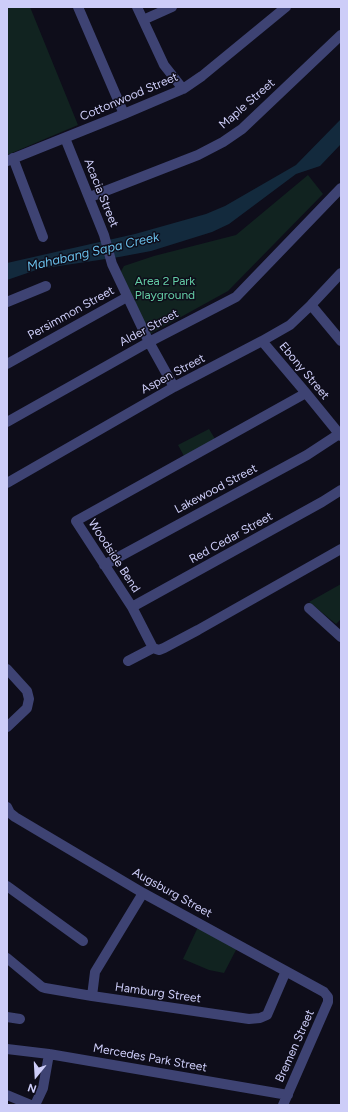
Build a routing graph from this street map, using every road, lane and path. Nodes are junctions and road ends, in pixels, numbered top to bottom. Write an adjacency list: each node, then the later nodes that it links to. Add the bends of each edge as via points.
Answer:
1 (78, 7): 8 (street)
2 (137, 7): 5 (street)
3 (172, 7): 5 (street)
4 (286, 7): 7 (street, Cottonwood Street)
5 (143, 20): 7 (street, via 164,65)
6 (341, 35): 12 (street, Maple Street, via 242,129 223,142 198,155)
7 (183, 89): 8 (street, Cottonwood Street)
8 (124, 114): 9 (street, Cottonwood Street)
9 (65, 138): 10 (street, Cottonwood Street); 12 (street, Acacia Street)
10 (10, 160): 13 (street)
11 (341, 188): 20 (street, Alder Street, via 236,296)
12 (90, 197): 16 (street, Acacia Street, via 112,264)
13 (43, 237)
14 (341, 273): 18 (street, Aspen Street)
15 (46, 286): 17 (street)
16 (127, 297): 20 (street, Acacia Street); 22 (street, Persimmon Street)
17 (7, 302)
18 (311, 305): 19 (street); 21 (street, Aspen Street, via 290,325)
19 (341, 341)
20 (149, 342): 23 (street, Acacia Street); 25 (street, Alder Street)
21 (262, 342): 23 (street, Aspen Street); 24 (street, Ebony Street)
22 (7, 364)
23 (174, 387): 27 (street, Aspen Street)
24 (306, 393): 26 (street, Ebony Street); 30 (street, Woodside Bend, via 76,521)
25 (7, 422)
26 (340, 435): 30 (street, Lakewood Street)
27 (7, 484)
28 (341, 490): 31 (street, Red Cedar Street)
29 (341, 549): 34 (street, via 164,648)
30 (104, 565): 31 (street, Woodside Bend)
31 (132, 607): 34 (street, Woodside Bend)
32 (309, 608): 33 (street)
33 (339, 632)
34 (153, 648): 35 (street)
35 (128, 661)
36 (7, 669): 37 (street, via 27,691 29,699 28,708)
37 (7, 727)
38 (8, 812): 40 (street, Augsburg Street)
39 (7, 886): 41 (street)
40 (143, 893): 43 (street, Augsburg Street); 44 (street, via 94,972)
41 (83, 941)
42 (7, 958): 44 (street, Hamburg Street, via 42,987)
43 (286, 971): 44 (street, Hamburg Street, via 267,1015 260,1018 249,1019); 45 (street, Augsburg Street, via 324,992)
44 (92, 996)
45 (328, 997): 51 (street, Bremen Street)
46 (7, 1017): 47 (street)
47 (20, 1019)
48 (7, 1049): 49 (street, Mercedes Park Street)
49 (49, 1054): 51 (street, Mercedes Park Street); 53 (street, via 43,1088)
50 (7, 1095): 52 (street)
51 (288, 1095): 54 (street, Bremen Street)
52 (31, 1105)
53 (35, 1105)
54 (283, 1105)

